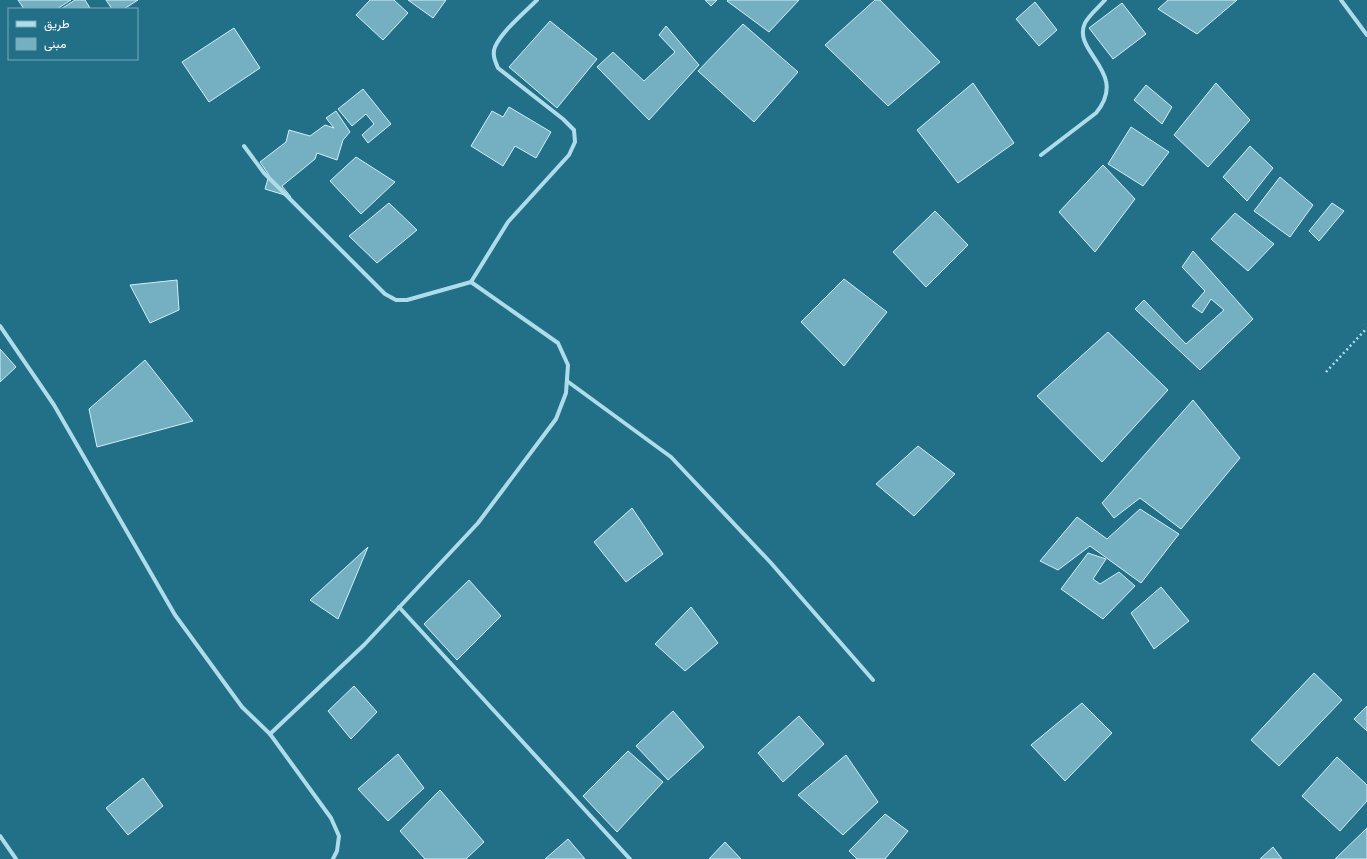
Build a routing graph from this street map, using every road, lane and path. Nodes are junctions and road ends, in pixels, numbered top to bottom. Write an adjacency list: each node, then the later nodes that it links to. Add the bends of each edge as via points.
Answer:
1 (537, 0): 7 (street, via 504,34 495,47 494,58 498,68 574,130 575,142 569,155 508,222)
2 (1105, 0): 6 (street, via 1085,23 1082,32 1084,42 1103,70 1106,87 1103,104 1096,113)
3 (1341, 0): 4 (street)
4 (1367, 35)
5 (244, 146): 7 (street, via 264,173 385,294 396,300 407,300)
6 (1041, 155)
7 (471, 282): 11 (street, via 558,343 568,365)
8 (0, 326): 14 (street, via 54,405 175,615 242,707)
9 (1367, 328): 10 (path)
10 (1326, 372)
11 (567, 381): 12 (street, via 566,393 552,425 478,523); 13 (street, via 671,457 771,563)
12 (399, 608): 14 (street, via 364,645); 18 (street)
13 (873, 680)
14 (270, 734): 17 (street, via 331,818 339,836)
15 (0, 836): 16 (street)
16 (16, 859)
17 (333, 859)
18 (630, 859)

